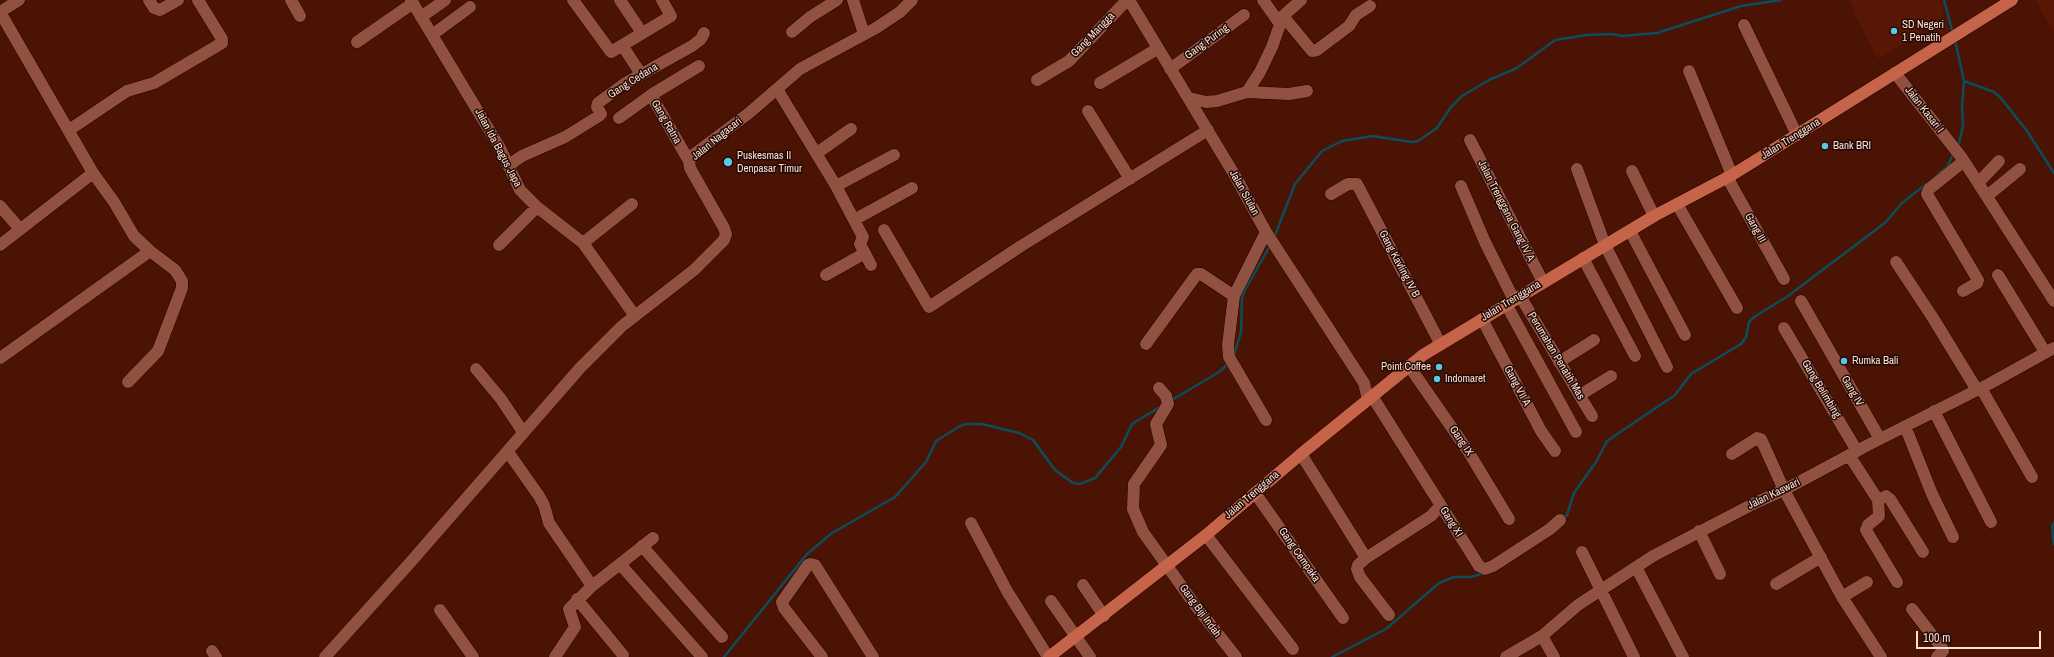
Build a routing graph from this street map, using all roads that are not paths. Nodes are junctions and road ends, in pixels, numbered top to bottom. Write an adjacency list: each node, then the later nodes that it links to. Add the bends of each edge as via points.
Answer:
1 (19, 0): 20 (street)
2 (149, 0): 3 (street, via 154,8 160,10)
3 (178, 0)
4 (198, 0): 50 (street, via 222,38 222,43 154,83 127,91)
5 (291, 0): 22 (street)
6 (445, 0): 23 (street)
7 (573, 0): 32 (street, via 611,52)
8 (620, 0): 27 (street)
9 (662, 0): 27 (street, via 671,16)
10 (837, 0): 26 (street)
11 (853, 0): 29 (street)
12 (912, 0): 29 (street, Jalan Nagasari, via 889,20)
13 (1128, 0): 33 (street, Jalan Siulan); 39 (street, Gang Mangga, via 1069,61)
14 (1263, 0): 24 (street)
15 (1300, 0): 24 (street)
16 (412, 1): 23 (street, Jalan Ida Bagus Japa); 31 (street)
17 (2005, 2): 37 (main road, Jalan Trenggana)
18 (1370, 6): 24 (street, via 1356,15 1349,26 1318,50 1312,51)
19 (470, 7): 30 (street)
20 (0, 12): 50 (street)
21 (1244, 15): 35 (street, Gang Puring)
22 (300, 16)
23 (421, 17): 30 (street, Jalan Ida Bagus Japa)
24 (1282, 20): 43 (street, via 1260,72)
25 (1744, 25): 51 (street)
26 (792, 32)
27 (642, 33): 32 (street)
28 (704, 33): 38 (street, Gang Cedana, via 692,46)
29 (864, 34): 41 (street, Jalan Nagasari, via 808,63)
30 (432, 35): 58 (street, Jalan Ida Bagus Japa)
31 (358, 42)
32 (622, 45): 38 (street)
33 (1157, 49): 35 (street, Jalan Siulan); 40 (street)
34 (699, 66): 44 (street)
35 (1170, 69): 45 (street, Jalan Siulan)
36 (1689, 71): 63 (street, Gang III)
37 (1895, 73): 51 (main road, Jalan Trenggana); 55 (street, Jalan Kasari I)
38 (642, 74): 58 (street, Gang Cedana, via 598,103 599,116 565,137 522,156)
39 (1037, 80)
40 (1100, 83)
41 (777, 89): 53 (street); 57 (street, Jalan Nagasari, via 692,155)
42 (1307, 91): 43 (street, via 1289,94)
43 (1247, 92): 45 (street, via 1217,102)
44 (651, 95): 47 (street, Gang Ratna); 57 (street, Gang Ratna)
45 (1191, 102): 48 (street, Jalan Siulan)
46 (1088, 111): 64 (street)
47 (619, 118)
48 (1205, 127): 64 (street); 80 (street, Jalan Siulan)
49 (851, 129): 53 (street)
50 (69, 130): 62 (street)
51 (1797, 135): 63 (main road, Jalan Trenggana)
52 (1470, 140): 93 (street, Jalan Trenggana Gang IV A)
53 (817, 153): 66 (street)
54 (894, 154): 66 (street)
55 (1963, 159): 65 (street, Jalan Kasari I); 94 (street, via 1928,189 1927,194 1978,280)
56 (1999, 161): 65 (street)
57 (689, 162): 100 (street, Jalan Nagasari, via 706,199 724,228 725,238 694,270)
58 (509, 165): 74 (street, Jalan Ida Bagus Japa, via 518,187)
59 (1577, 169): 84 (street)
60 (2020, 169): 70 (street)
61 (1632, 171): 75 (street)
62 (93, 172): 77 (street); 85 (street, via 134,236)
63 (1730, 176): 72 (main road, Jalan Trenggana); 92 (street, Gang III)
64 (1130, 179): 78 (street, via 1021,246 929,307)
65 (1979, 182): 70 (street, Jalan Kasari I)
66 (836, 186): 76 (street)
67 (1461, 186): 96 (street)
68 (912, 188): 76 (street)
69 (1331, 194): 105 (street, Gang Kavling IV B, via 1348,184 1357,184)
70 (1987, 196): 97 (street, Jalan Kasari I)
71 (632, 204): 81 (street)
72 (1677, 204): 75 (main road, Jalan Trenggana); 99 (street)
73 (0, 206): 77 (street)
74 (537, 207): 81 (street, Jalan Ida Bagus Japa); 83 (street)
75 (1654, 216): 79 (main road, Jalan Trenggana)
76 (854, 220): 86 (street, via 863,237 860,244)
77 (20, 229): 82 (street)
78 (884, 230)
79 (1630, 231): 84 (main road, Jalan Trenggana); 103 (street)
80 (1269, 237): 95 (street); 119 (street, Jalan Siulan)
81 (583, 243): 100 (street, Jalan Ida Bagus Japa)
82 (0, 245)
83 (498, 245)
84 (1606, 245): 87 (main road, Jalan Trenggana); 112 (street)
85 (150, 251): 109 (street); 115 (street, via 175,270 180,276 182,288 158,351)
86 (865, 253): 89 (street); 90 (street)
87 (1584, 258): 93 (main road, Jalan Trenggana); 108 (street)
88 (1896, 262): 117 (street)
89 (871, 265)
90 (826, 275)
91 (1998, 275): 107 (street)
92 (1784, 279)
93 (1542, 282): 96 (main road, Jalan Trenggana)
94 (1963, 291)
95 (1234, 296): 106 (street, via 1201,274 1197,274); 122 (street, via 1228,345 1234,367)
96 (1513, 300): 101 (main road, Jalan Trenggana); 110 (street, Perumahan Penatih Mas); 125 (street)
97 (2054, 301)
98 (1801, 302): 126 (street, Gang IV)
99 (1737, 308)
100 (635, 316): 124 (street, Jalan Nagasari, via 580,368)
101 (1482, 319): 105 (main road, Jalan Trenggana); 127 (street, Gang VII A)
102 (1784, 328): 129 (street, Gang Belimbing)
103 (1685, 335)
104 (1594, 340): 110 (street)
105 (1440, 343): 111 (main road, Jalan Trenggana)
106 (1146, 344)
107 (2051, 350): 117 (street, Jalan Kaswari)
108 (1635, 356)
109 (0, 358)
110 (1559, 362): 118 (street, Perumahan Penatih Mas)
111 (1409, 366): 119 (main road, Jalan Trenggana); 137 (street, Gang IX, via 1468,452)
112 (1668, 368)
113 (476, 369): 124 (street, via 501,399)
114 (1611, 376): 118 (street)
115 (128, 382)
116 (1159, 388): 151 (street, Gang Biji Indah, via 1166,396 1168,404 1156,424 1161,444 1135,480 1132,501 1136,518)
117 (1979, 389): 120 (street, Jalan Kaswari); 132 (street)
118 (1580, 395): 121 (street, Perumahan Penatih Mas)
119 (1372, 396): 130 (main road, Jalan Trenggana); 136 (street, Gang XI, via 1427,481)
120 (1934, 411): 123 (street, Jalan Kaswari); 139 (street)
121 (1592, 416)
122 (1266, 420)
123 (1905, 426): 126 (street, Jalan Kaswari); 143 (street, via 1932,494)
124 (523, 432): 128 (street, Jalan Nagasari)
125 (1576, 432)
126 (1880, 439): 129 (street, Jalan Kaswari)
127 (1555, 451)
128 (508, 452): 158 (street, via 539,496 549,523); 173 (street, Jalan Nagasari)
129 (1853, 453): 133 (street, Jalan Kaswari); 135 (street, Gang Belimbing)
130 (1301, 454): 134 (main road, Jalan Trenggana); 149 (street)
131 (1732, 454): 133 (street, via 1760,438)
132 (2032, 478)
133 (1784, 490): 141 (street, Jalan Kaswari, via 1754,502); 148 (street)
134 (1255, 493): 142 (main road, Jalan Trenggana); 167 (street, Gang Cempaka)
135 (1878, 500): 147 (street, via 1886,496 1892,501); 155 (street, via 1879,516 1866,530)
136 (1440, 506): 138 (street, Gang XI, via 1475,561 1485,568 1498,563); 149 (street, via 1431,516)
137 (1509, 519)
138 (1560, 520)
139 (1991, 522)
140 (971, 523): 179 (street, via 1007,591)
141 (1699, 531): 152 (street, Jalan Kaswari); 153 (street)
142 (1206, 534): 151 (main road, Jalan Trenggana); 171 (street)
143 (1953, 537)
144 (653, 538): 145 (street)
145 (642, 546): 150 (street); 170 (street)
146 (1582, 552): 159 (street)
147 (1923, 552)
148 (1821, 557): 156 (street); 160 (street)
149 (1366, 558): 165 (street, via 1358,565 1358,573)
150 (620, 564): 158 (street); 176 (street)
151 (1166, 564): 166 (main road, Jalan Trenggana); 181 (street, Gang Biji Indah)
152 (1636, 567): 159 (street, Jalan Kaswari); 185 (street)
153 (1720, 574)
154 (1867, 582): 160 (street)
155 (1897, 582)
156 (1776, 584)
157 (1083, 585): 166 (street)
158 (592, 586): 161 (street)
159 (1601, 591): 169 (street, Jalan Kaswari, via 1578,605); 184 (street)
160 (1842, 597): 186 (street)
161 (577, 599): 172 (street); 175 (street, via 569,608 575,627)
162 (1051, 601): 168 (street)
163 (1912, 609): 187 (street, via 1942,648 1943,651)
164 (440, 610): 174 (street)
165 (1390, 615)
166 (1104, 616): 168 (main road, Jalan Trenggana)
167 (1343, 618)
168 (1076, 636): 179 (main road, Jalan Trenggana); 180 (street)
169 (1542, 636): 182 (street, Jalan Kaswari); 183 (street)
170 (722, 637)
171 (1293, 649)
172 (623, 655)
173 (325, 657)
174 (473, 657)
175 (555, 657)
176 (702, 657)
177 (822, 657): 178 (street, via 782,602 811,564 815,565)
178 (873, 657)
179 (1048, 657)
180 (1090, 657)
181 (1236, 657)
182 (1506, 657)
183 (1554, 657)
184 (1634, 657)
185 (1683, 657)
186 (1881, 657)
187 (1937, 657)

